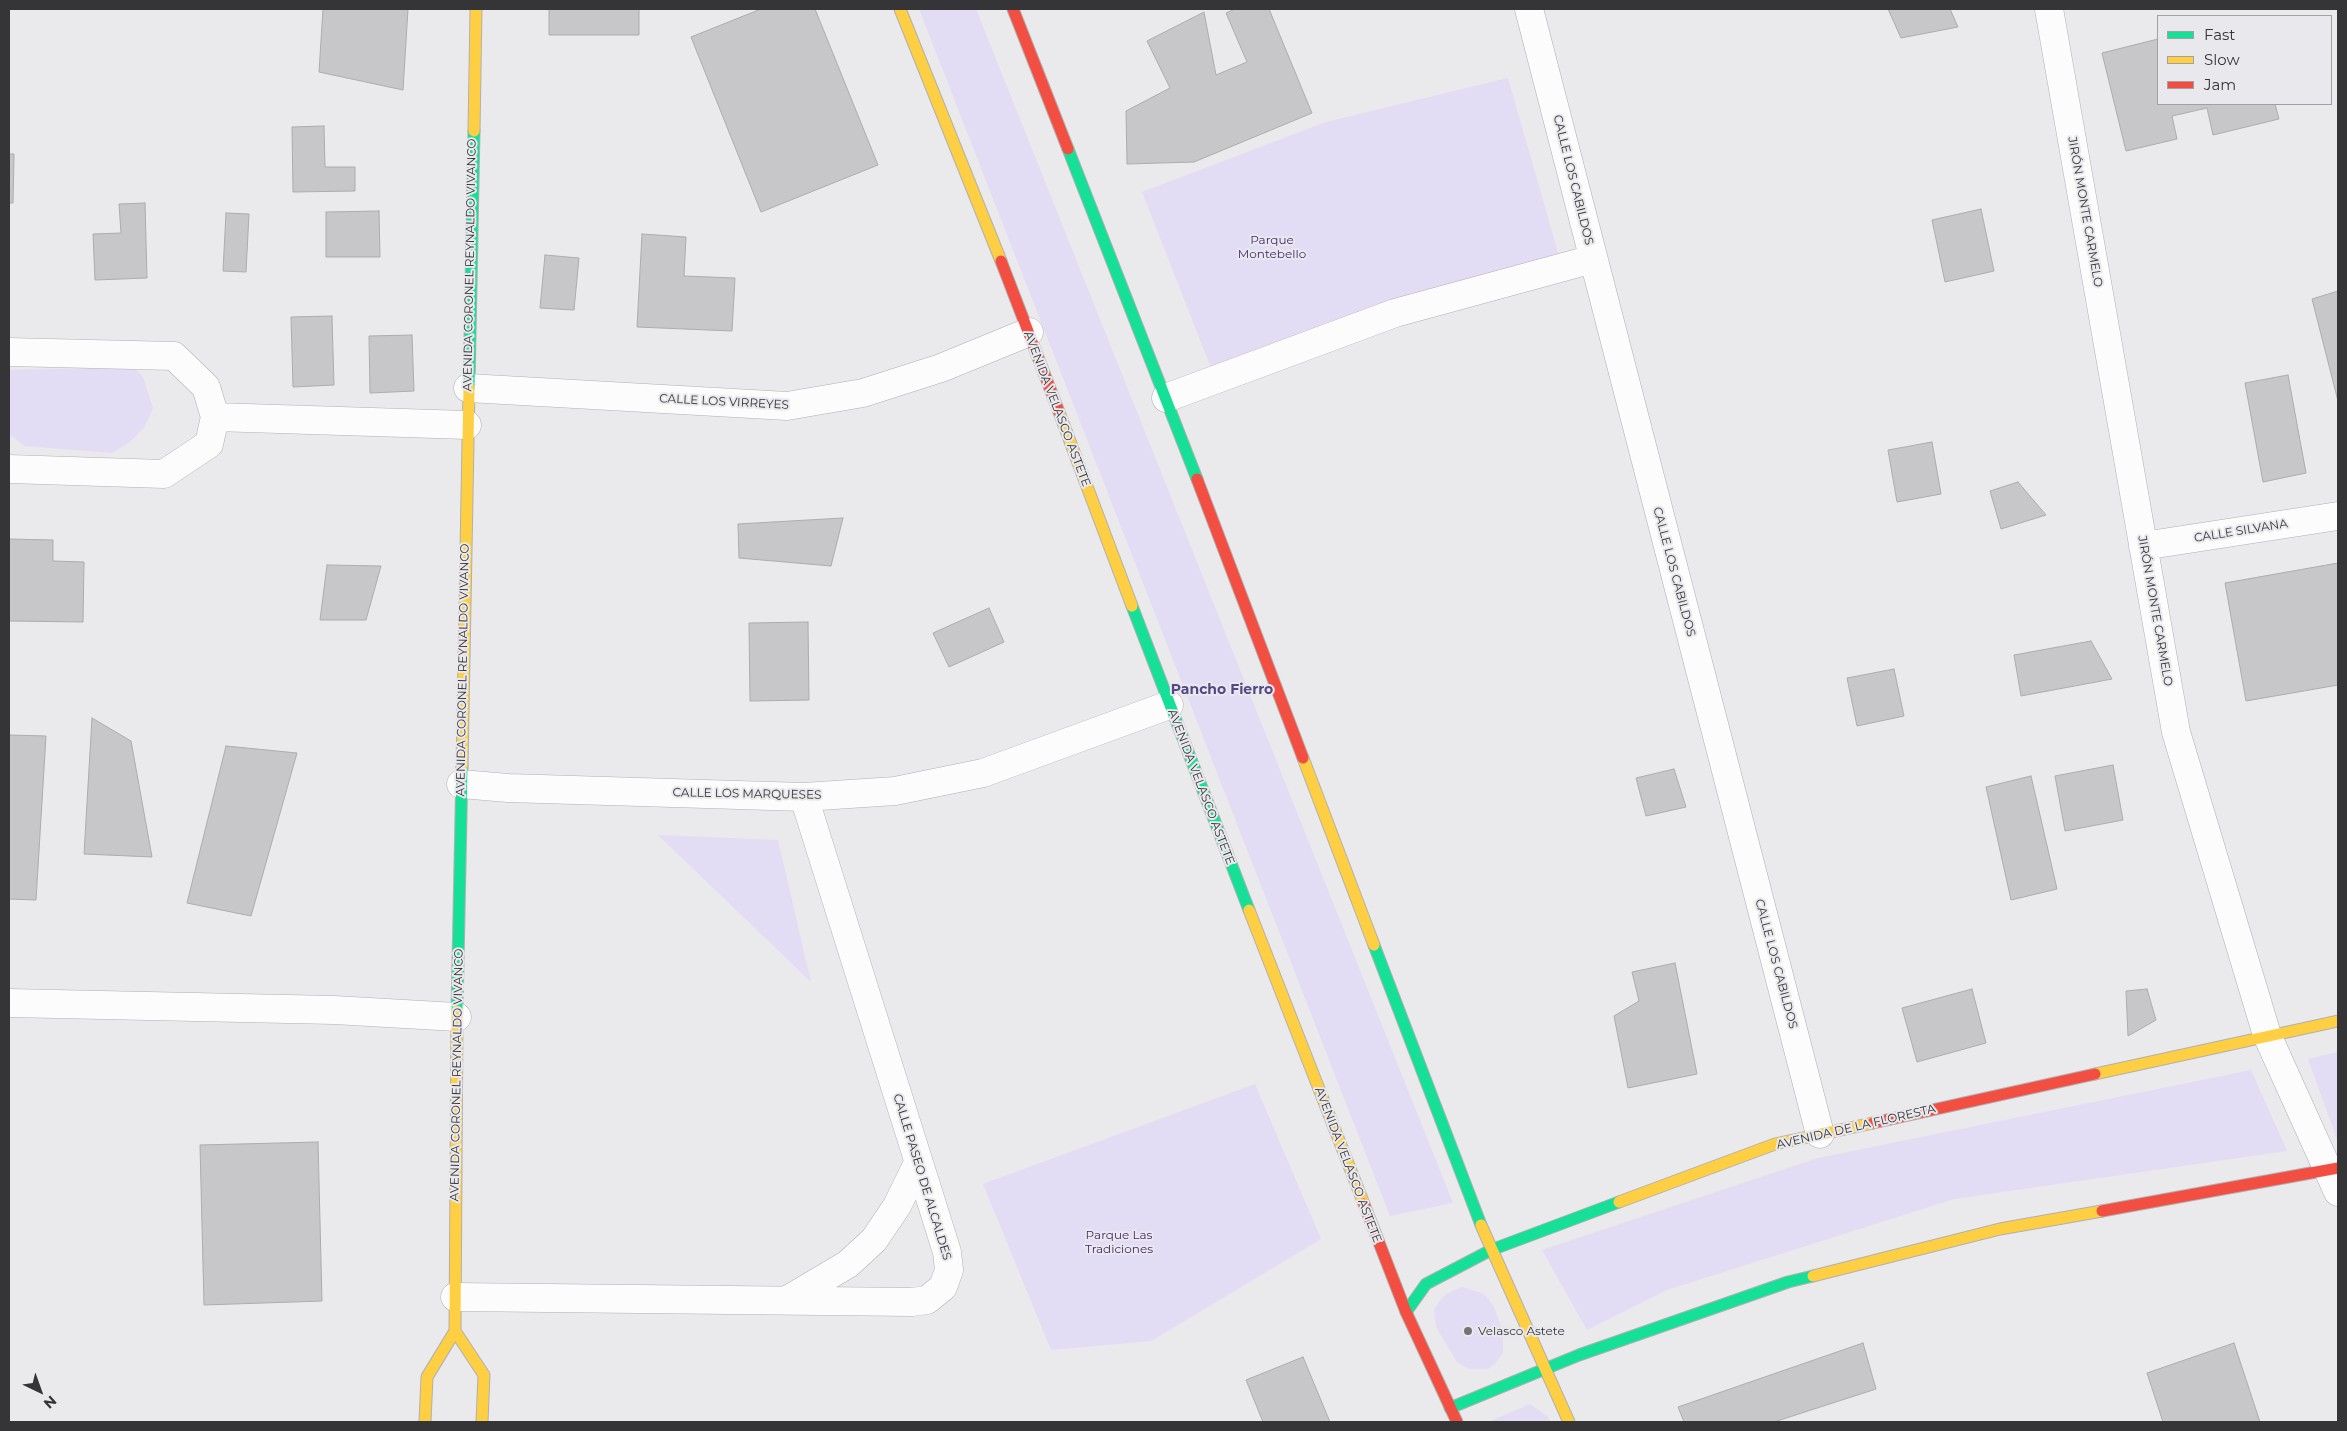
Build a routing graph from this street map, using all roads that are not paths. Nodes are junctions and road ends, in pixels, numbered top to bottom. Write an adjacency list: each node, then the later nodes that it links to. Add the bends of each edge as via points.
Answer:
1 (476, 9): 9 (street, AVENIDA CORONEL REYNALDO VIVANCO)
2 (900, 9): 7 (street, AVENIDA VELASCO ASTETE)
3 (1013, 9): 10 (street)
4 (1529, 9): 6 (street, CALLE LOS CABILDOS)
5 (2049, 9): 15 (street, JIRÓN MONTE CARMELO)
6 (1593, 259): 10 (street, via 1395,312); 23 (street, CALLE LOS CABILDOS)
7 (1028, 332): 9 (street, CALLE LOS VIRREYES, via 941,368 863,393 787,406); 16 (street, AVENIDA VELASCO ASTETE)
8 (9, 352): 11 (street, via 174,356 206,387)
9 (468, 388): 12 (street, AVENIDA CORONEL REYNALDO VIVANCO)
10 (1166, 398): 26 (street)
11 (215, 417): 12 (street); 13 (street, via 209,444 164,474)
12 (467, 425): 17 (street, AVENIDA CORONEL REYNALDO VIVANCO)
13 (9, 470)
14 (2338, 516): 15 (street, CALLE SILVANA)
15 (2143, 546): 22 (street, JIRÓN MONTE CARMELO, via 2176,732)
16 (1170, 705): 18 (street, CALLE LOS MARQUESES, via 983,773 895,791); 29 (street, AVENIDA VELASCO ASTETE)
17 (461, 784): 18 (street, CALLE LOS MARQUESES); 20 (street, AVENIDA CORONEL REYNALDO VIVANCO)
18 (804, 797): 24 (street, CALLE PASEO DE ALCALDES)
19 (9, 1003): 20 (street, via 334,1010)
20 (457, 1017): 27 (street, AVENIDA CORONEL REYNALDO VIVANCO)
21 (2338, 1021): 22 (street, AVENIDA DE LA FLORESTA)
22 (2267, 1035): 23 (street, AVENIDA DE LA FLORESTA); 25 (street, JIRÓN MONTE CARMELO)
23 (1820, 1134): 26 (street, AVENIDA DE LA FLORESTA, via 1775,1144)
24 (918, 1163): 28 (street, via 897,1206 874,1240 848,1264); 28 (street, CALLE PASEO DE ALCALDES, via 947,1252 949,1270 943,1287 927,1300 912,1302)
25 (2335, 1176): 31 (street, via 2000,1229 1798,1280)
26 (1491, 1250): 29 (street, AVENIDA DE LA FLORESTA, via 1426,1284); 31 (street)
27 (455, 1297): 28 (street, CALLE PASEO DE ALCALDES); 30 (street, AVENIDA CORONEL REYNALDO VIVANCO)
28 (786, 1301)
29 (1406, 1312): 32 (street, AVENIDA VELASCO ASTETE)
30 (455, 1331): 33 (street, via 427,1377); 34 (street, via 484,1375)
31 (1544, 1369): 32 (street); 37 (street)
32 (1450, 1408): 35 (street); 36 (street, AVENIDA VELASCO ASTETE)
33 (425, 1422)
34 (482, 1422)
35 (1451, 1422)
36 (1457, 1422)
37 (1569, 1422)

